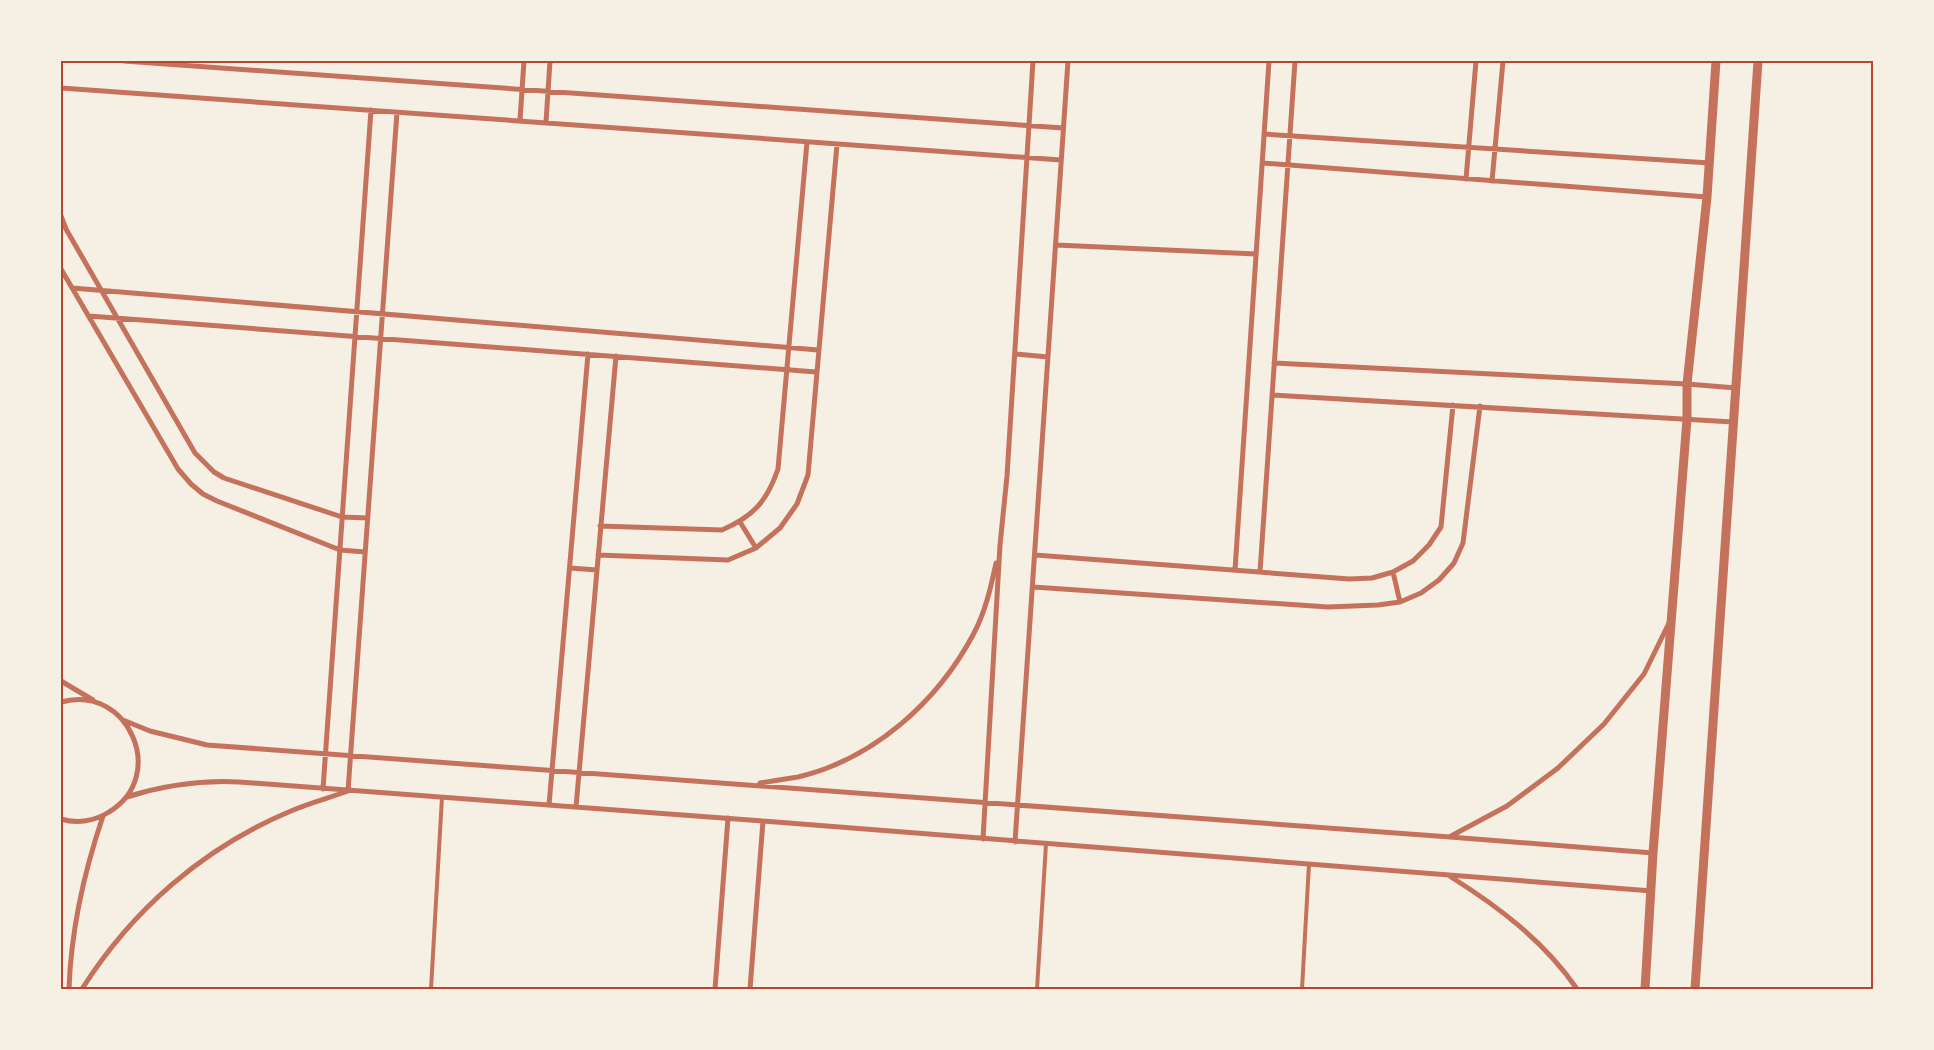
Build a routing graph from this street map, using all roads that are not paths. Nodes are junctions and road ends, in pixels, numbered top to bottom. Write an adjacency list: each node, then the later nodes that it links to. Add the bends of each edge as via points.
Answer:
1 (124, 61): 13 (street)
2 (524, 61): 13 (street)
3 (550, 61): 14 (street)
4 (1034, 61): 19 (street)
5 (1068, 61): 20 (street)
6 (1269, 61): 21 (street)
7 (1295, 61): 22 (street)
8 (1476, 61): 25 (street)
9 (1503, 61): 26 (street)
10 (1716, 61): 30 (street)
11 (1758, 61): 57 (street)
12 (61, 88): 15 (street)
13 (522, 89): 14 (street); 17 (street)
14 (548, 91): 18 (street); 19 (street)
15 (371, 110): 16 (street); 41 (street)
16 (397, 112): 17 (street); 42 (street)
17 (520, 120): 18 (street)
18 (546, 122): 23 (street)
19 (1029, 125): 20 (street); 27 (street)
20 (1063, 128): 28 (street)
21 (1264, 134): 22 (street); 29 (street)
22 (1290, 135): 25 (street); 31 (street)
23 (807, 142): 24 (street); 47 (street)
24 (837, 144): 27 (street); 48 (street)
25 (1468, 147): 26 (street); 32 (street)
26 (1495, 149): 30 (street); 33 (street)
27 (1028, 157): 28 (street); 50 (street)
28 (1061, 160): 36 (street)
29 (1262, 163): 31 (street); 37 (street)
30 (1710, 163): 34 (street)
31 (1288, 165): 32 (street); 53 (street)
32 (1466, 179): 33 (street)
33 (1492, 181): 34 (street)
34 (1707, 197): 56 (street)
35 (61, 216): 40 (street)
36 (1056, 245): 37 (street); 52 (street)
37 (1256, 254): 75 (street)
38 (61, 270): 39 (street)
39 (72, 288): 40 (street); 43 (street)
40 (102, 290): 41 (street); 44 (street)
41 (357, 311): 42 (street); 45 (street)
42 (383, 313): 46 (street); 47 (street)
43 (89, 316): 44 (street); 69 (street, via 165,448 191,484 217,501)
44 (118, 318): 45 (street); 63 (street, via 195,452 214,472)
45 (355, 336): 46 (street); 63 (street)
46 (381, 338): 49 (street); 64 (street)
47 (789, 347): 48 (street); 54 (street)
48 (818, 350): 55 (street)
49 (588, 354): 51 (street); 73 (street)
50 (1015, 354): 52 (street); 67 (street)
51 (616, 356): 54 (street); 66 (street)
52 (1048, 357): 72 (street)
53 (1274, 363): 56 (street); 58 (street)
54 (787, 369): 55 (street); 65 (street, via 778,469 771,490 758,508)
55 (816, 372): 68 (street, via 808,475 797,504 780,528)
56 (1687, 384): 57 (street); 61 (street)
57 (1736, 388): 62 (street)
58 (1272, 395): 59 (street); 76 (street)
59 (1453, 405): 60 (street); 77 (street, via 1441,527 1429,546)
60 (1480, 406): 61 (street); 79 (street, via 1463,543 1454,563 1439,580)
61 (1687, 419): 62 (street); 80 (street)
62 (1733, 422): 119 (street)
63 (342, 517): 64 (street); 69 (street)
64 (368, 518): 70 (street)
65 (740, 522): 66 (street, via 722,530); 68 (street)
66 (600, 526): 71 (street)
67 (1000, 545): 89 (street, via 991,590 974,634 950,673 919,708 883,738 843,761 799,776); 94 (street)
68 (756, 548): 71 (street, via 728,560)
69 (340, 550): 70 (street); 85 (street)
70 (365, 552): 86 (street)
71 (598, 555): 74 (street)
72 (1035, 555): 75 (street); 78 (street)
73 (570, 568): 74 (street); 87 (street)
74 (597, 570): 88 (street)
75 (1235, 570): 76 (street)
76 (1260, 572): 77 (street, via 1349,579 1372,578)
77 (1393, 572): 79 (street)
78 (1032, 587): 79 (street, via 1328,607); 95 (street)
79 (1400, 602)
80 (1670, 620): 102 (street, via 1644,674 1604,724 1558,768 1514,801); 106 (street)
81 (61, 681): 83 (street)
82 (61, 702): 83 (street, via 82,700)
83 (98, 703): 84 (street)
84 (123, 720): 85 (street, via 159,734 207,744); 92 (street, via 138,750 138,767)
85 (326, 753): 86 (street); 90 (street)
86 (350, 755): 87 (street); 91 (street)
87 (552, 770): 88 (street); 96 (street)
88 (579, 772): 89 (street); 97 (street)
89 (753, 784): 94 (street)
90 (323, 789): 91 (street); 92 (street, via 210,781 154,788)
91 (348, 791): 93 (street); 111 (street, via 291,811 236,838 186,872 140,912 101,958)
92 (127, 797): 98 (street)
93 (442, 797): 96 (street); 112 (lane)
94 (986, 802): 95 (street); 103 (street)
95 (1018, 804): 102 (street); 104 (street)
96 (549, 805): 97 (street)
97 (576, 807): 99 (street)
98 (103, 816): 100 (street, via 86,821); 110 (street, via 79,904)
99 (728, 818): 101 (street); 113 (street)
100 (61, 819)
101 (763, 821): 103 (street); 114 (street)
102 (1450, 836): 106 (street)
103 (983, 839): 104 (street)
104 (1015, 842): 105 (street)
105 (1046, 844): 107 (street); 115 (lane)
106 (1653, 853): 109 (street)
107 (1309, 864): 108 (street); 116 (lane)
108 (1448, 875): 109 (street); 117 (street, via 1516,922 1545,950)
109 (1652, 891): 118 (street)
110 (69, 989)
111 (82, 989)
112 (431, 989)
113 (715, 989)
114 (750, 989)
115 (1037, 989)
116 (1302, 989)
117 (1577, 989)
118 (1645, 989)
119 (1695, 989)

